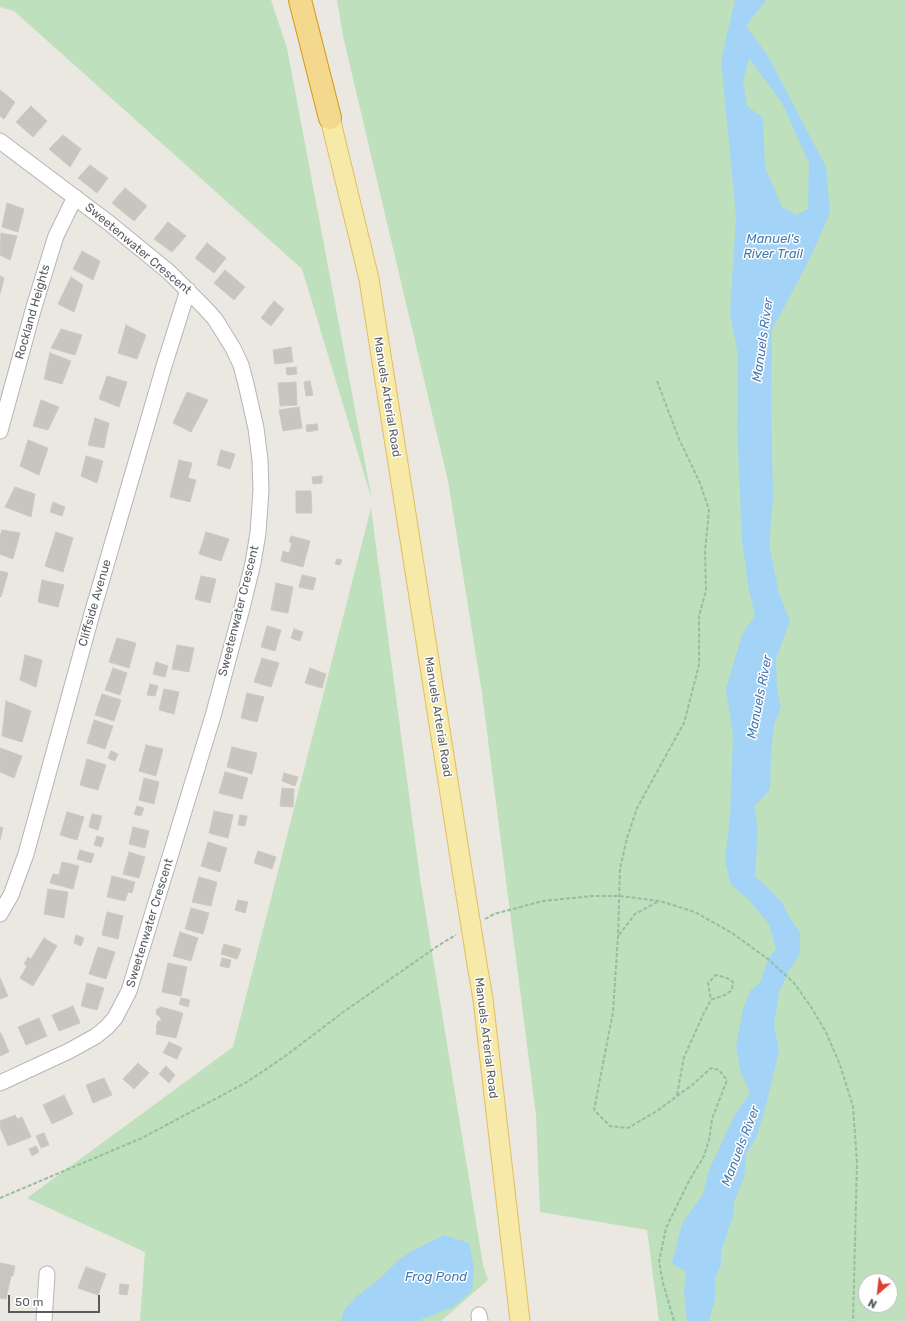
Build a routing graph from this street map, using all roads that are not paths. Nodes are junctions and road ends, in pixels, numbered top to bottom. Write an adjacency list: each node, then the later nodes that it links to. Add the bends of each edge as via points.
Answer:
1 (300, 0): 3 (highway)
2 (313, 0): 3 (highway)
3 (330, 118): 12 (main road, Manuels Arterial Road, bridge, via 369,279 483,999)
4 (0, 141): 5 (street, Sweetenwater Crescent)
5 (75, 196): 6 (street, Sweetenwater Crescent); 7 (street, Rockland Heights, via 56,236)
6 (188, 290): 8 (street, Cliffside Avenue, via 91,616 26,854 11,895); 9 (street, Sweetenwater Crescent, via 214,319 233,348 252,405 260,460 261,490 253,563 212,716 135,975 123,1006 107,1027 87,1042)
7 (0, 431)
8 (0, 914)
9 (0, 1083)
10 (47, 1274): 11 (street)
11 (44, 1321)
12 (520, 1321)

